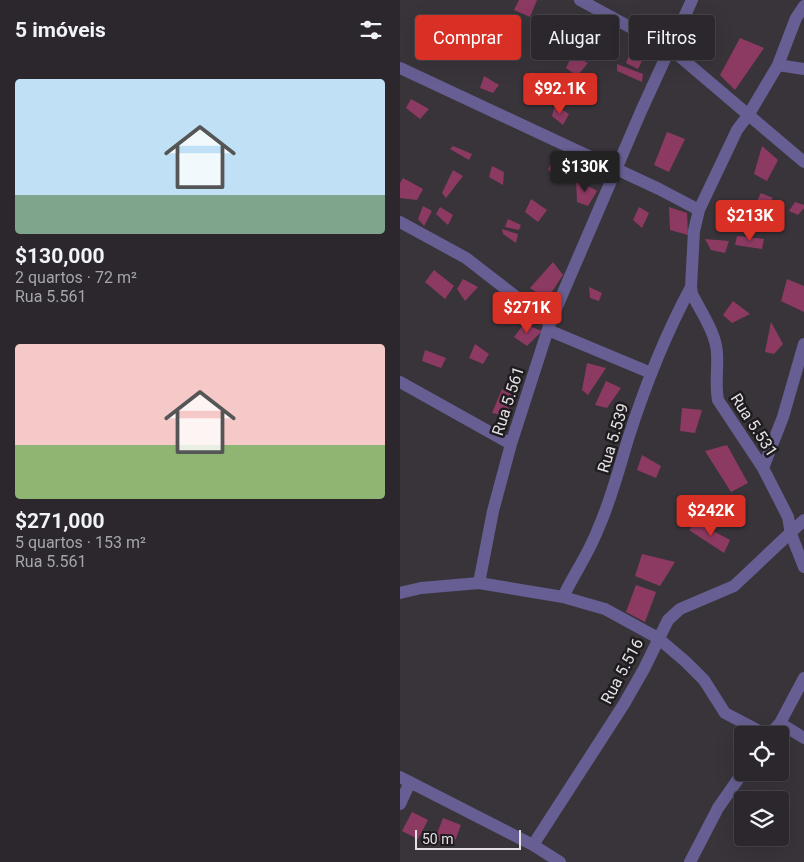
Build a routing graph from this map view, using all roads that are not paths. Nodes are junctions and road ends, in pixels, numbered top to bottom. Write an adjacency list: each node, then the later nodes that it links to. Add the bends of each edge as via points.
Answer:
1 (580, 0): 5 (street)
2 (692, 0): 4 (street, Rua 5.561)
3 (804, 6): 8 (street, Rua 5.531)
4 (685, 15)
5 (629, 26)
6 (664, 60): 13 (street, Rua 5.561)
7 (684, 60): 11 (street)
8 (778, 65): 10 (street); 11 (street, Rua 5.531)
9 (400, 68): 13 (street)
10 (804, 69)
11 (749, 114): 12 (street); 14 (street, Rua 5.531, via 737,130)
12 (804, 162)
13 (617, 170): 14 (street); 17 (street, Rua 5.561)
14 (699, 210): 16 (street, Rua 5.531, via 694,231)
15 (400, 222): 17 (street, via 466,258)
16 (691, 287): 19 (street, Rua 5.539); 22 (street, Rua 5.531, via 715,341 718,400)
17 (549, 326): 19 (street); 21 (street, Rua 5.561)
18 (804, 344): 22 (street, via 783,417)
19 (651, 373): 28 (street, Rua 5.539, via 598,531)
20 (400, 382): 21 (street)
21 (511, 444): 26 (street, Rua 5.561, via 493,511)
22 (763, 468): 24 (street, Rua 5.531, via 788,517)
23 (804, 520): 24 (street)
24 (791, 534): 25 (street, Rua 5.531); 29 (street, via 734,586 674,614)
25 (804, 567)
26 (479, 583): 27 (street, Rua 5.516); 28 (street, Rua 5.516)
27 (400, 593)
28 (563, 597): 29 (street, Rua 5.516, via 605,609)
29 (658, 638): 32 (street, via 704,680 725,713); 38 (street, Rua 5.516, via 624,704)
30 (804, 678): 31 (street)
31 (780, 723): 33 (street); 34 (street)
32 (750, 726)
33 (777, 726)
34 (804, 738)
35 (405, 780): 37 (street); 38 (street)
36 (737, 781): 40 (street, via 718,808)
37 (400, 804)
38 (533, 845): 39 (street)
39 (560, 862)
40 (690, 862)

